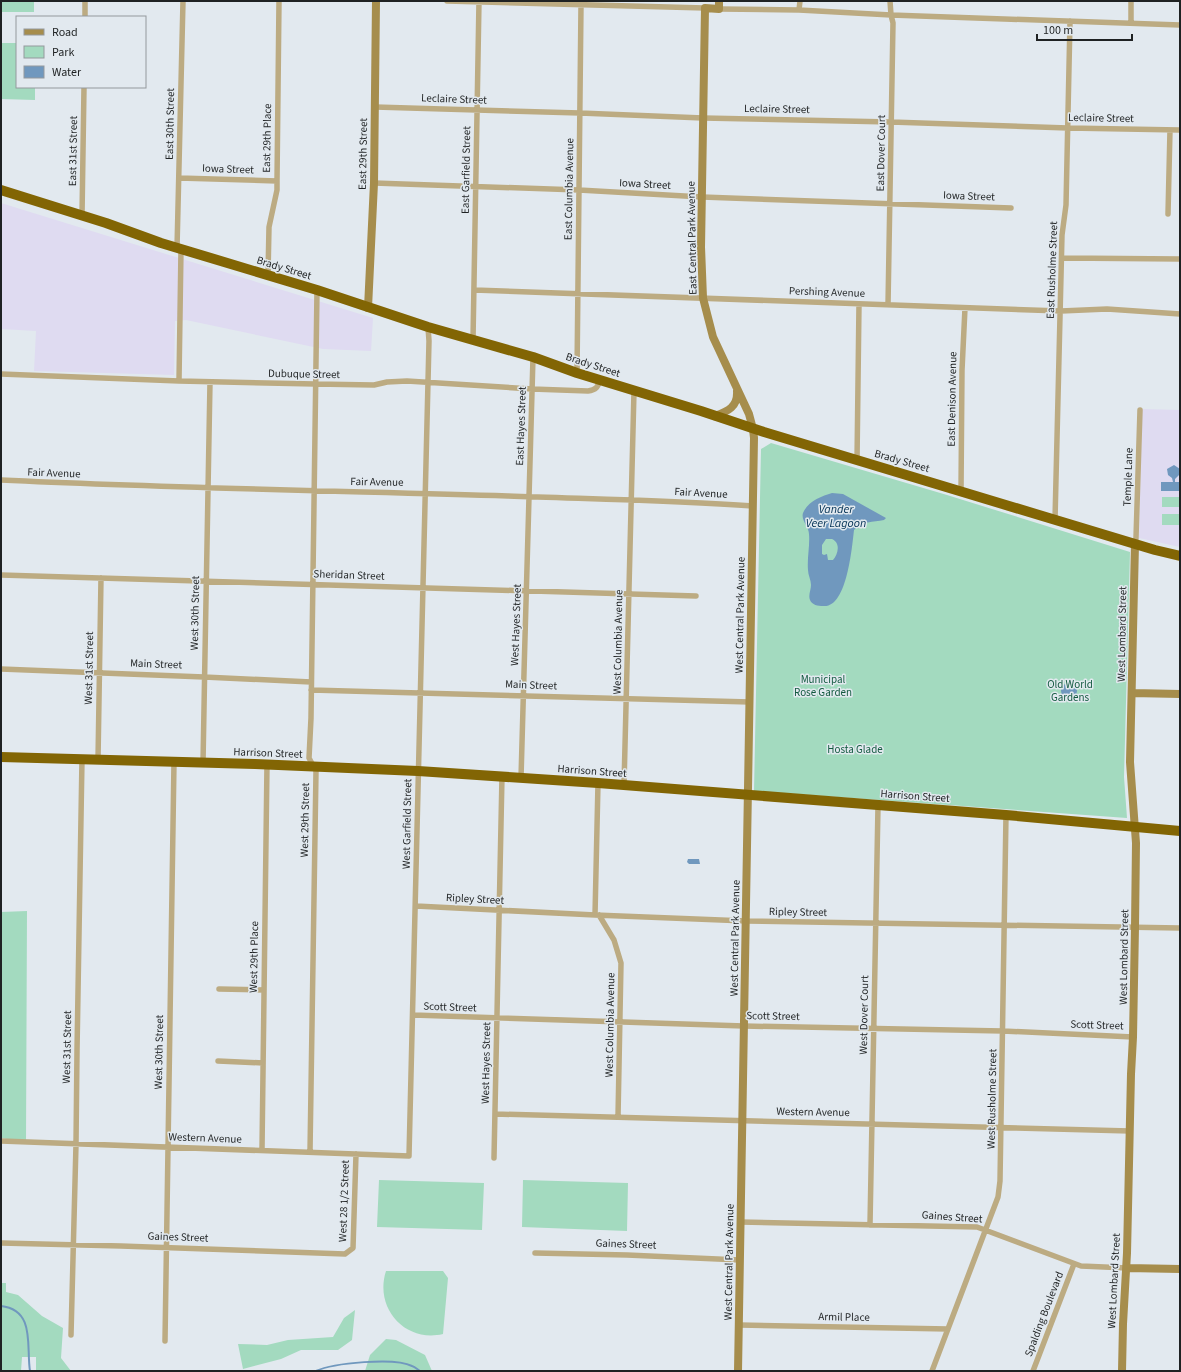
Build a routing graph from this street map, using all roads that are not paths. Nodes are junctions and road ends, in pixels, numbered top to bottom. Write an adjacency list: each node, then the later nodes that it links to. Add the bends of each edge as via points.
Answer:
1 (85, 1): 16 (street)
2 (183, 1): 29 (street, East 30th Street)
3 (279, 1): 30 (street, East 29th Place)
4 (376, 1): 21 (street, East 29th Street)
5 (447, 1): 9 (street)
6 (800, 1): 14 (street)
7 (890, 1): 15 (street, East Dover Court)
8 (1131, 1): 18 (street)
9 (479, 2): 11 (street); 22 (street, East Garfield Street)
10 (598, 3): 11 (street); 13 (street)
11 (581, 5): 23 (street, East Columbia Avenue)
12 (719, 5): 13 (street); 14 (street)
13 (705, 8): 24 (street, East Central Park Avenue)
14 (800, 10): 15 (street)
15 (890, 15): 17 (street); 25 (street, East Dover Court, via 893,23)
16 (85, 16)
17 (1070, 21): 18 (street); 26 (street, East Rusholme Street)
18 (1131, 23): 19 (street)
19 (1180, 25)
20 (84, 88): 39 (street, East 31st Street)
21 (375, 107): 22 (street, Leclaire Street); 31 (street, East 29th Street)
22 (477, 110): 23 (street, Leclaire Street); 32 (street, East Garfield Street)
23 (580, 113): 24 (street, Leclaire Street); 34 (street, East Columbia Avenue)
24 (703, 118): 25 (street, Leclaire Street); 35 (street, East Central Park Avenue)
25 (891, 122): 26 (street, Leclaire Street); 36 (street, East Dover Court)
26 (1068, 128): 27 (street, Leclaire Street); 41 (street, East Rusholme Street)
27 (1170, 130): 28 (street, Leclaire Street); 38 (street)
28 (1180, 130)
29 (178, 178): 30 (street, Iowa Street); 40 (street, East 30th Street)
30 (277, 181): 43 (street, East 29th Place, via 268,227)
31 (374, 183): 32 (street, Iowa Street); 50 (street, East 29th Street)
32 (476, 187): 34 (street, Iowa Street); 45 (street, East Garfield Street)
33 (1, 190): 39 (highway, Brady Street)
34 (579, 190): 35 (street, Iowa Street); 46 (street, East Columbia Avenue)
35 (702, 197): 36 (street, Iowa Street); 47 (street, East Central Park Avenue)
36 (890, 204): 37 (street, Iowa Street); 49 (street, East Dover Court)
37 (1011, 208)
38 (1168, 214)
39 (82, 216): 40 (highway, Brady Street)
40 (179, 249): 43 (highway, Brady Street); 60 (street, East 30th Street)
41 (1062, 258): 42 (street); 52 (street, East Rusholme Street)
42 (1180, 260)
43 (268, 275): 44 (highway, Brady Street)
44 (316, 290): 50 (highway, Brady Street); 63 (street)
45 (474, 290): 46 (street, Pershing Avenue); 55 (street, East Garfield Street)
46 (578, 293): 47 (street, Pershing Avenue); 57 (street, East Columbia Avenue)
47 (703, 298): 48 (street, Pershing Avenue); 64 (street, East Central Park Avenue, via 713,337)
48 (859, 304): 49 (street, Pershing Avenue); 70 (street)
49 (888, 305): 51 (street, Pershing Avenue)
50 (368, 308): 54 (highway, Brady Street)
51 (965, 308): 52 (street, Pershing Avenue); 74 (street, East Denison Avenue)
52 (1061, 311): 53 (street, Pershing Avenue, via 1107,309); 79 (street, East Rusholme Street)
53 (1180, 314)
54 (428, 327): 55 (highway, Brady Street); 62 (street)
55 (473, 340): 56 (highway, Brady Street)
56 (533, 357): 57 (highway, Brady Street); 65 (street, East Hayes Street)
57 (577, 373): 59 (highway, Brady Street)
58 (1, 374): 60 (street, Dubuque Street)
59 (600, 380): 65 (street, Dubuque Street, via 595,390); 66 (highway, Brady Street)
60 (179, 381): 61 (street, Dubuque Street)
61 (210, 382): 63 (street, Dubuque Street); 72 (street)
62 (428, 382): 63 (street, Dubuque Street, via 387,382 374,385); 65 (street, Dubuque Street); 75 (street)
63 (315, 384): 73 (street)
64 (736, 388): 68 (street, via 737,395 733,407); 69 (street, East Central Park Avenue, via 749,414)
65 (532, 389): 76 (street, East Hayes Street)
66 (634, 391): 68 (highway, Brady Street); 77 (street)
67 (1140, 410): 80 (street, Temple Lane)
68 (715, 416): 69 (highway, Brady Street)
69 (753, 429): 70 (highway, Brady Street); 78 (street, East Central Park Avenue)
70 (857, 461): 74 (highway, Brady Street)
71 (1, 480): 72 (street, Fair Avenue)
72 (208, 488): 73 (street, Fair Avenue); 84 (street, West 30th Street)
73 (314, 491): 75 (street, Fair Avenue); 85 (street, West 29th Street)
74 (961, 491): 79 (highway, Brady Street)
75 (425, 493): 76 (street, Fair Avenue); 86 (street, West Garfield Street)
76 (529, 497): 77 (street, Fair Avenue); 87 (street, West Hayes Street)
77 (631, 500): 78 (street, Fair Avenue); 88 (street, West Columbia Avenue)
78 (753, 506): 100 (street, West Central Park Avenue)
79 (1055, 520): 80 (highway, Brady Street)
80 (1135, 544): 81 (highway, Brady Street); 96 (street, West Lombard Street)
81 (1180, 556)
82 (1, 575): 83 (street, Sheridan Street)
83 (101, 578): 84 (street, Sheridan Street); 91 (street, West 31st Street)
84 (206, 581): 85 (street, Sheridan Street); 92 (street, West 30th Street)
85 (313, 584): 86 (street, Sheridan Street); 93 (street, West 29th Street)
86 (422, 587): 87 (street, Sheridan Street); 95 (street, West Garfield Street)
87 (526, 591): 88 (street, Sheridan Street); 98 (street, West Hayes Street)
88 (629, 594): 89 (street, Sheridan Street); 99 (street, West Columbia Avenue)
89 (696, 596)
90 (1, 669): 91 (street, Main Street)
91 (99, 673): 92 (street, Main Street); 103 (street, West 31st Street)
92 (204, 677): 93 (street, Main Street); 105 (street, West 30th Street)
93 (311, 682): 94 (street, West 29th Street)
94 (311, 690): 95 (street, Main Street); 107 (street, West 29th Street, via 309,758)
95 (420, 692): 98 (street, Main Street); 108 (street, West Garfield Street)
96 (1132, 693): 97 (street); 116 (street, West Lombard Street, via 1130,762)
97 (1180, 694)
98 (524, 696): 99 (street, Main Street); 110 (street, West Hayes Street)
99 (626, 699): 100 (street, Main Street); 112 (street, West Columbia Avenue)
100 (750, 702): 113 (street, West Central Park Avenue)
101 (1, 757): 102 (highway, Harrison Street)
102 (82, 759): 103 (highway, Harrison Street); 144 (street, West 31st Street)
103 (98, 760): 104 (highway, Harrison Street)
104 (174, 762): 105 (highway, Harrison Street); 145 (street, West 30th Street)
105 (202, 763): 106 (highway, Harrison Street)
106 (267, 764): 107 (highway, Harrison Street); 127 (street, West 29th Place)
107 (314, 766): 108 (highway, Harrison Street); 147 (street, West 29th Street, via 316,772)
108 (418, 771): 109 (highway, Harrison Street); 118 (street, West Garfield Street)
109 (502, 776): 110 (highway, Harrison Street); 119 (street, West Hayes Street)
110 (521, 778): 111 (highway, Harrison Street)
111 (598, 783): 112 (highway, Harrison Street); 120 (street)
112 (624, 785): 113 (highway, Harrison Street)
113 (747, 795): 114 (highway, Harrison Street); 121 (street, West Central Park Avenue)
114 (878, 806): 115 (highway, Harrison Street); 122 (street, West Dover Court)
115 (1006, 815): 116 (highway, Harrison Street); 123 (street, West Rusholme Street)
116 (1135, 828): 117 (highway, Harrison Street); 124 (street, West Lombard Street)
117 (1180, 831)
118 (416, 906): 119 (street, Ripley Street); 128 (street, West Garfield Street)
119 (500, 910): 120 (street, Ripley Street); 129 (street, West Hayes Street)
120 (597, 915): 121 (street, Ripley Street); 130 (street, West Columbia Avenue, via 614,940 621,963)
121 (746, 921): 122 (street, Ripley Street); 131 (street, West Central Park Avenue)
122 (876, 924): 123 (street, Ripley Street); 132 (street, West Dover Court)
123 (1004, 925): 124 (street, Ripley Street); 133 (street, West Rusholme Street)
124 (1135, 927): 125 (street, Ripley Street); 134 (street, West Lombard Street)
125 (1180, 928)
126 (219, 989): 127 (street)
127 (264, 990): 136 (street, West 29th Place)
128 (413, 1015): 129 (street, Scott Street); 149 (street, West Garfield Street)
129 (497, 1019): 130 (street, Scott Street); 137 (street, West Hayes Street)
130 (621, 1023): 131 (street, Scott Street); 138 (street, West Columbia Avenue)
131 (744, 1026): 132 (street, Scott Street); 139 (street, West Central Park Avenue)
132 (874, 1028): 133 (street, Scott Street); 140 (street, West Dover Court)
133 (1003, 1031): 134 (street, Scott Street); 141 (street, West Rusholme Street)
134 (1133, 1036): 142 (street, West Lombard Street)
135 (218, 1061): 136 (street)
136 (263, 1063): 146 (street, West 29th Place)
137 (495, 1114): 138 (street, Western Avenue); 150 (street, West Hayes Street)
138 (618, 1117): 139 (street, Western Avenue)
139 (742, 1121): 140 (street, Western Avenue); 151 (street, West Central Park Avenue)
140 (872, 1123): 141 (street, Western Avenue); 152 (street, West Dover Court)
141 (1001, 1127): 142 (street, Western Avenue); 153 (street, West Rusholme Street, via 998,1197)
142 (1130, 1131): 161 (street, West Lombard Street)
143 (1, 1141): 144 (street, Western Avenue)
144 (76, 1144): 145 (street, Western Avenue); 155 (street, West 31st Street)
145 (168, 1147): 146 (street, Western Avenue); 156 (street, West 30th Street)
146 (262, 1150): 147 (street, Western Avenue)
147 (310, 1152): 148 (street, Western Avenue)
148 (356, 1154): 149 (street, Western Avenue); 157 (street, West 28 1/2 Street)
149 (409, 1156)
150 (494, 1158)
151 (740, 1222): 152 (street, Gaines Street); 159 (street, West Central Park Avenue)
152 (870, 1225): 153 (street, Gaines Street, via 977,1227)
153 (986, 1230): 160 (street, Gaines Street); 164 (street, West Rusholme Street)
154 (1, 1243): 155 (street, Gaines Street)
155 (74, 1245): 156 (street, Gaines Street); 165 (street, West 31st Street)
156 (166, 1247): 157 (street, Gaines Street, via 344,1254); 166 (street, West 30th Street)
157 (353, 1248)
158 (535, 1253): 159 (street, Gaines Street)
159 (740, 1260): 163 (street, West Central Park Avenue)
160 (1074, 1264): 161 (street, Gaines Street, via 1086,1267); 169 (street, Spalding Boulevard)
161 (1127, 1268): 162 (street, Gaines Street); 170 (street, West Lombard Street)
162 (1180, 1269)
163 (738, 1324): 164 (street, Armil Place); 167 (street, West Central Park Avenue)
164 (948, 1329): 168 (street, West Rusholme Street)
165 (71, 1335)
166 (165, 1341)
167 (738, 1371)
168 (932, 1371)
169 (1033, 1371)
170 (1122, 1371)

